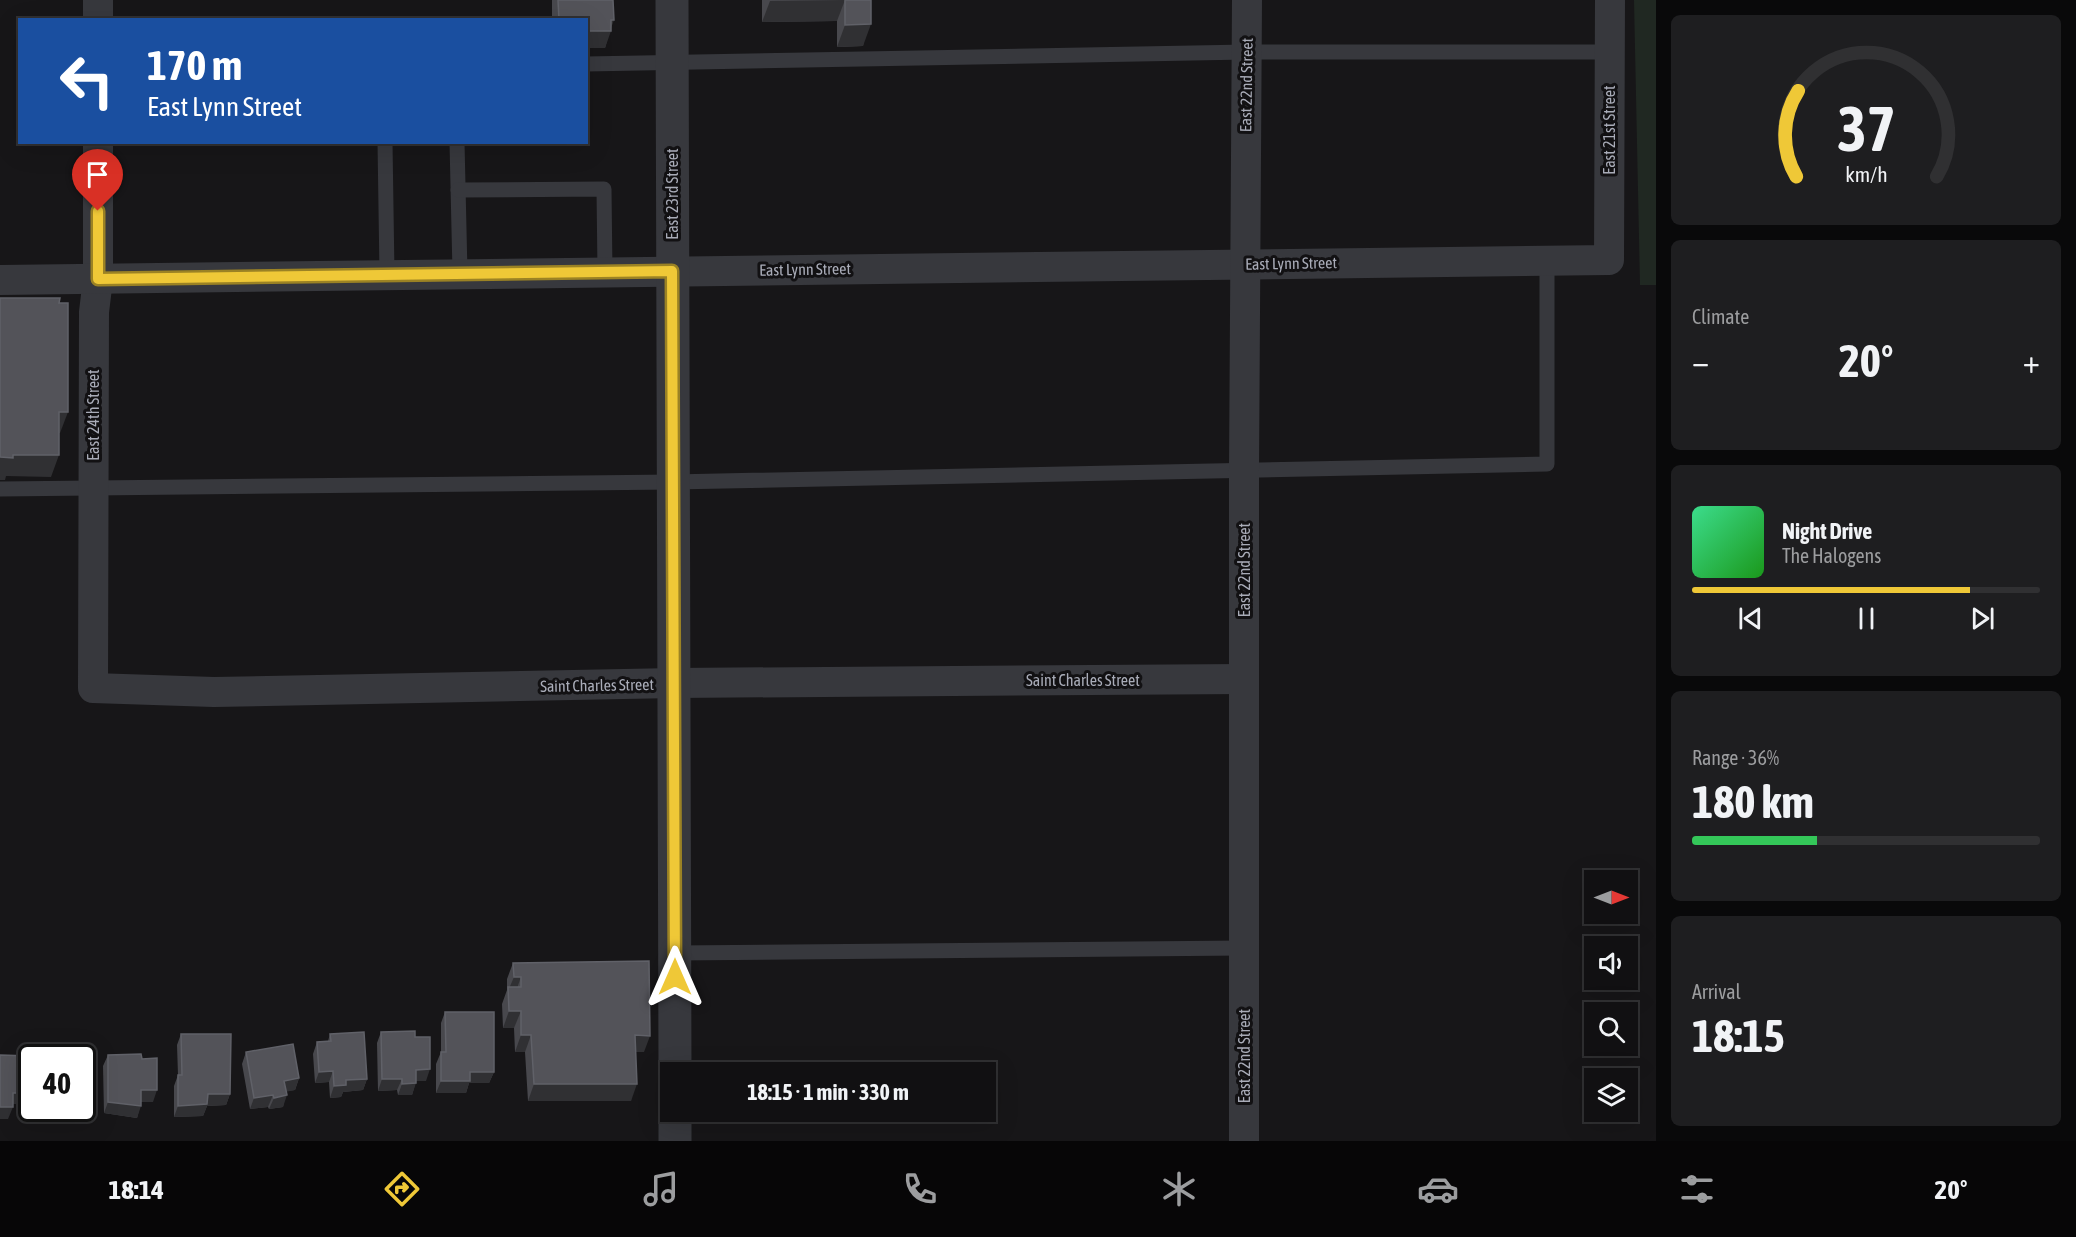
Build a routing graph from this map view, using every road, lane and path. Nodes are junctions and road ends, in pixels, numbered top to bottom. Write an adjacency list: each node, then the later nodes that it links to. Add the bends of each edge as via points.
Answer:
1 (98, 0): 5 (street)
2 (672, 0): 8 (street, East 23rd Street)
3 (1247, 0): 6 (street, East 22nd Street)
4 (1610, 0): 7 (street, East 21st Street)
5 (98, 18)
6 (1247, 52): 7 (lane); 8 (lane); 16 (street, East 22nd Street)
7 (1610, 52): 15 (street, East 21st Street)
8 (672, 63): 9 (lane); 17 (street, East 23rd Street)
9 (588, 64)
10 (98, 144): 21 (street, East 24th Street)
11 (385, 144): 20 (lane)
12 (457, 144): 13 (lane)
13 (458, 190): 18 (lane, via 604,189); 19 (lane)
14 (1547, 260): 15 (street, East Lynn Street); 16 (street, East Lynn Street); 23 (lane, via 1547,464)
15 (1609, 260)
16 (1245, 264): 17 (street, East Lynn Street); 23 (street, East 22nd Street)
17 (672, 271): 18 (street, East Lynn Street); 24 (street, East 23rd Street)
18 (605, 272): 19 (street, East Lynn Street)
19 (460, 273): 20 (street, East Lynn Street)
20 (387, 274): 21 (street, East Lynn Street)
21 (98, 279): 22 (street, East Lynn Street); 26 (street, East 24th Street, via 94,312)
22 (0, 280)
23 (1244, 471): 24 (lane); 27 (street, East 22nd Street)
24 (673, 482): 26 (lane); 28 (street, East 23rd Street)
25 (0, 489): 26 (lane)
26 (93, 489): 29 (street, East 24th Street)
27 (1244, 679): 28 (street, Saint Charles Street); 30 (street, East 22nd Street)
28 (675, 683): 29 (street, Saint Charles Street, via 214,692); 31 (street, East 23rd Street)
29 (93, 688)
30 (1244, 948): 31 (lane); 35 (street, East 22nd Street)
31 (675, 953): 32 (street, East 23rd Street)
32 (675, 1062)
33 (675, 1122): 34 (street)
34 (675, 1141)
35 (1244, 1141)

